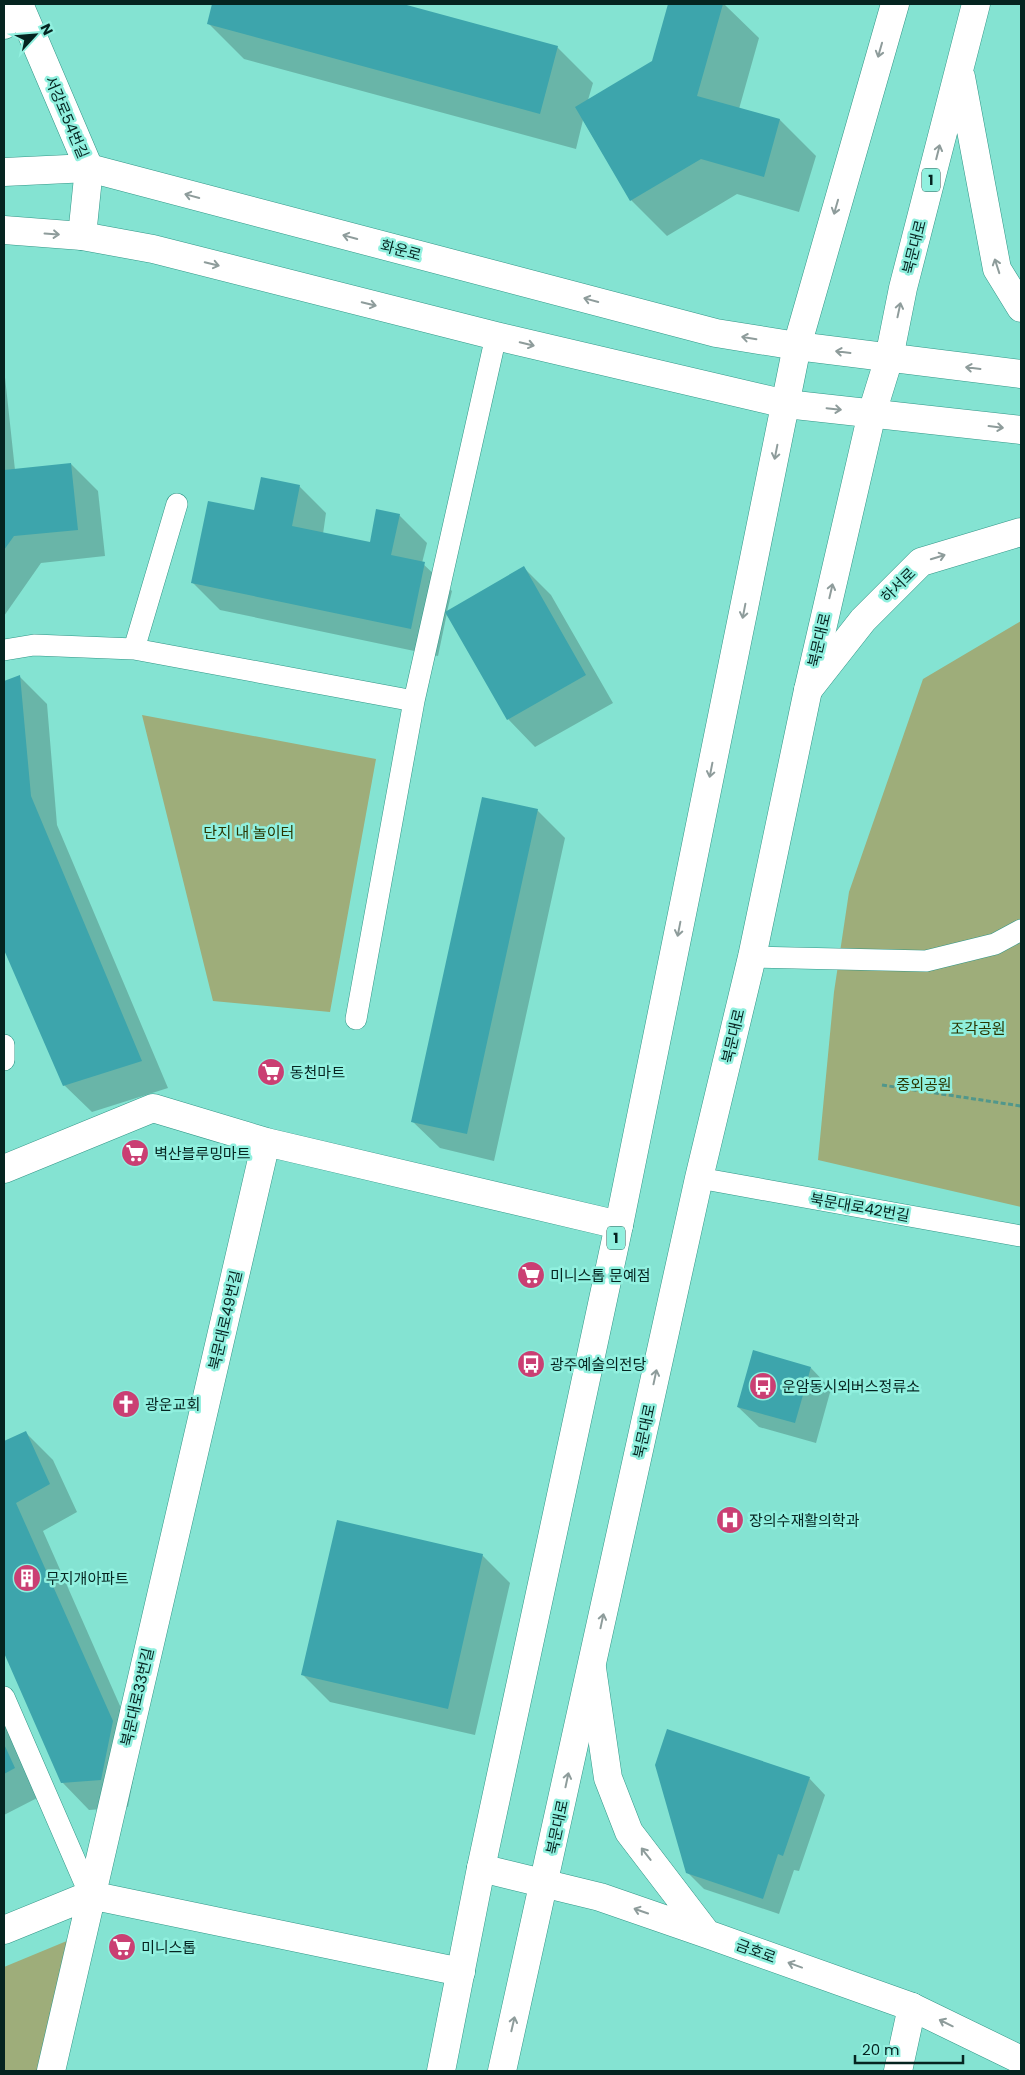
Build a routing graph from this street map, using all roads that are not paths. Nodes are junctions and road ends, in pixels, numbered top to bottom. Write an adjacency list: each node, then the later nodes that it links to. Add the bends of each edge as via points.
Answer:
1 (10, 4): 5 (street)
2 (19, 4): 7 (street, 서강로54번길)
3 (894, 4): 13 (street, 1, one-way to 13)
4 (976, 4): 6 (street, 북문대로 / 1)
5 (4, 25)
6 (959, 68): 11 (street, one-way to 6, via 997,269); 14 (street, 북문대로 / 1, one-way to 6, via 903,288)
7 (89, 168): 8 (street, 화운로); 10 (street, 서강로54번길); 13 (street, 화운로, one-way to 7, via 716,333)
8 (4, 172)
9 (4, 230): 10 (street, one-way to 10)
10 (82, 236): 12 (street, one-way to 12, via 153,249)
11 (1021, 308)
12 (496, 336): 16 (street, one-way to 16); 24 (lane)
13 (798, 346): 14 (street, one-way to 13); 16 (street, 1)
14 (889, 358): 15 (street, one-way to 14); 17 (street, 북문대로 / 1)
15 (1021, 374)
16 (786, 404): 17 (street, one-way to 17); 33 (street, 1, one-way to 33)
17 (872, 413): 18 (street, one-way to 18); 23 (street, 북문대로 / 1, one-way to 17)
18 (1021, 430)
19 (177, 504): 22 (lane)
20 (1021, 532): 23 (street, 하서로, one-way to 20, via 863,620 920,562)
21 (4, 650): 22 (lane, via 34,645)
22 (134, 650): 24 (lane)
23 (808, 690): 26 (street, 북문대로 / 1)
24 (414, 701): 27 (lane)
25 (1021, 930): 26 (lane, via 995,944 926,961)
26 (752, 958): 32 (street, 북문대로 / 1)
27 (356, 1019)
28 (4, 1045): 29 (lane)
29 (4, 1060)
30 (266, 1142): 31 (street, via 153,1108); 33 (street); 35 (street, 북문대로49번길)
31 (4, 1169)
32 (699, 1178): 34 (lane, 북문대로42번길); 36 (street, 북문대로 / 1, one-way to 32)
33 (619, 1225): 38 (street, 1)
34 (1021, 1236)
35 (183, 1498): 40 (street, 북문대로33번길)
36 (592, 1668): 39 (street, 북문대로 / 1, one-way to 36); 42 (street, one-way to 36, via 629,1832 608,1778)
37 (4, 1697): 40 (lane)
38 (481, 1868): 39 (street, 금호로); 43 (street, 1)
39 (544, 1884): 42 (street, 금호로, one-way to 39, via 600,1897); 48 (street, 북문대로 / 1, one-way to 39)
40 (90, 1895): 41 (street); 43 (street); 46 (street, 북문대로33번길)
41 (4, 1930)
42 (707, 1934): 44 (street, 금호로, one-way to 42)
43 (461, 1972): 47 (street, 1)
44 (912, 2007): 45 (street, 금호로, one-way to 44); 49 (street)
45 (1021, 2060)
46 (51, 2071)
47 (440, 2071)
48 (502, 2071)
49 (898, 2071)

